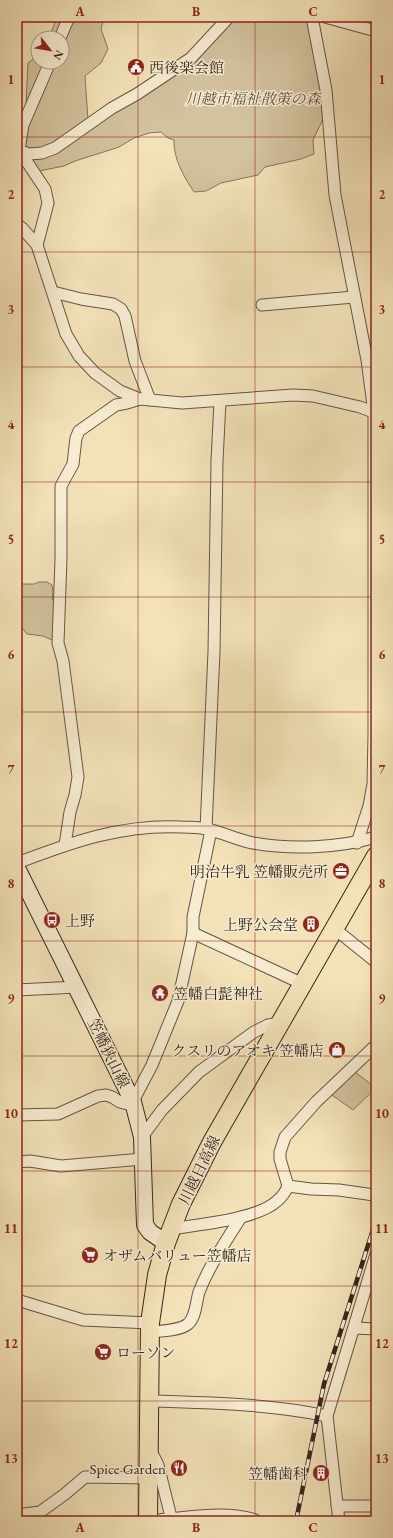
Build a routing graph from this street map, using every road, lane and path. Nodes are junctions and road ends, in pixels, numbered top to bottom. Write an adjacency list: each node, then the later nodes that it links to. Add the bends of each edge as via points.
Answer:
1 (69, 17): 5 (street)
2 (230, 17): 8 (street, via 191,58 55,148 29,154)
3 (312, 17): 12 (street, via 326,90 335,195)
4 (325, 17): 6 (street)
5 (63, 30)
6 (376, 31)
7 (47, 70): 8 (street, via 23,125)
8 (18, 150): 10 (street, via 42,183 48,203)
9 (17, 224): 10 (street)
10 (37, 245): 11 (street)
11 (53, 292): 14 (street, via 66,334 87,365 120,391); 14 (street, via 113,304 121,309 125,316)
12 (354, 297): 13 (street); 16 (street, via 368,360)
13 (262, 305)
14 (145, 400): 15 (street, via 182,403); 23 (street, via 116,405 79,431 73,464 61,486 58,643 78,777)
15 (220, 401): 16 (street, via 293,395 313,396); 20 (street)
16 (375, 413): 17 (street)
17 (375, 563): 18 (street)
18 (375, 604): 19 (street)
19 (375, 782): 22 (street)
20 (208, 830): 22 (street, via 252,843 290,848); 23 (street, via 172,826 121,830); 28 (street, via 193,917)
21 (376, 837): 22 (street)
22 (357, 842)
23 (65, 845): 25 (street)
24 (376, 856): 27 (main road, 川越日高線)
25 (17, 863)
26 (17, 868): 31 (main road, 笠幡狭山線)
27 (335, 929): 29 (street); 30 (main road, 川越日高線)
28 (193, 934): 30 (street); 35 (street, via 178,1001 152,1065)
29 (376, 962)
30 (303, 984): 33 (main road, 川越日高線)
31 (76, 987): 32 (street); 35 (main road, 笠幡狭山線)
32 (17, 990)
33 (281, 1023): 37 (street, via 268,1025 254,1032 199,1072 162,1110); 43 (main road, 川越日高線, via 212,1142)
34 (376, 1045): 40 (street, via 316,1102 285,1137 280,1159)
35 (133, 1102): 36 (street, via 131,1105 126,1104 106,1095 98,1096 58,1114); 37 (main road, 笠幡狭山線)
36 (17, 1115)
37 (142, 1137): 38 (main road, 笠幡狭山線)
38 (143, 1159): 39 (street, via 61,1166 30,1161); 43 (main road, 笠幡狭山線, via 145,1224 150,1232)
39 (17, 1162)
40 (288, 1186): 41 (street); 42 (street, via 277,1201 263,1210)
41 (374, 1195)
42 (241, 1217): 43 (street); 46 (street, via 199,1293 190,1323 175,1329)
43 (169, 1236): 46 (main road, 川越日高線, via 157,1275)
44 (376, 1254): 47 (street)
45 (17, 1300): 46 (street, via 83,1320)
46 (150, 1328): 49 (main road, 川越日高線)
47 (354, 1328): 48 (street); 50 (street)
48 (376, 1329)
49 (150, 1402): 50 (street, via 251,1405); 51 (main road, 川越日高線)
50 (327, 1416): 53 (street)
51 (149, 1448): 52 (main road, 川越日高線); 58 (street, via 158,1465)
52 (149, 1478): 55 (street, via 84,1477 40,1512); 57 (main road, 川越日高線)
53 (337, 1506): 54 (street); 60 (street)
54 (376, 1506)
55 (17, 1514)
56 (200, 1520): 58 (street); 59 (street, via 226,1518)
57 (148, 1521)
58 (168, 1521)
59 (254, 1521)
60 (339, 1521)

